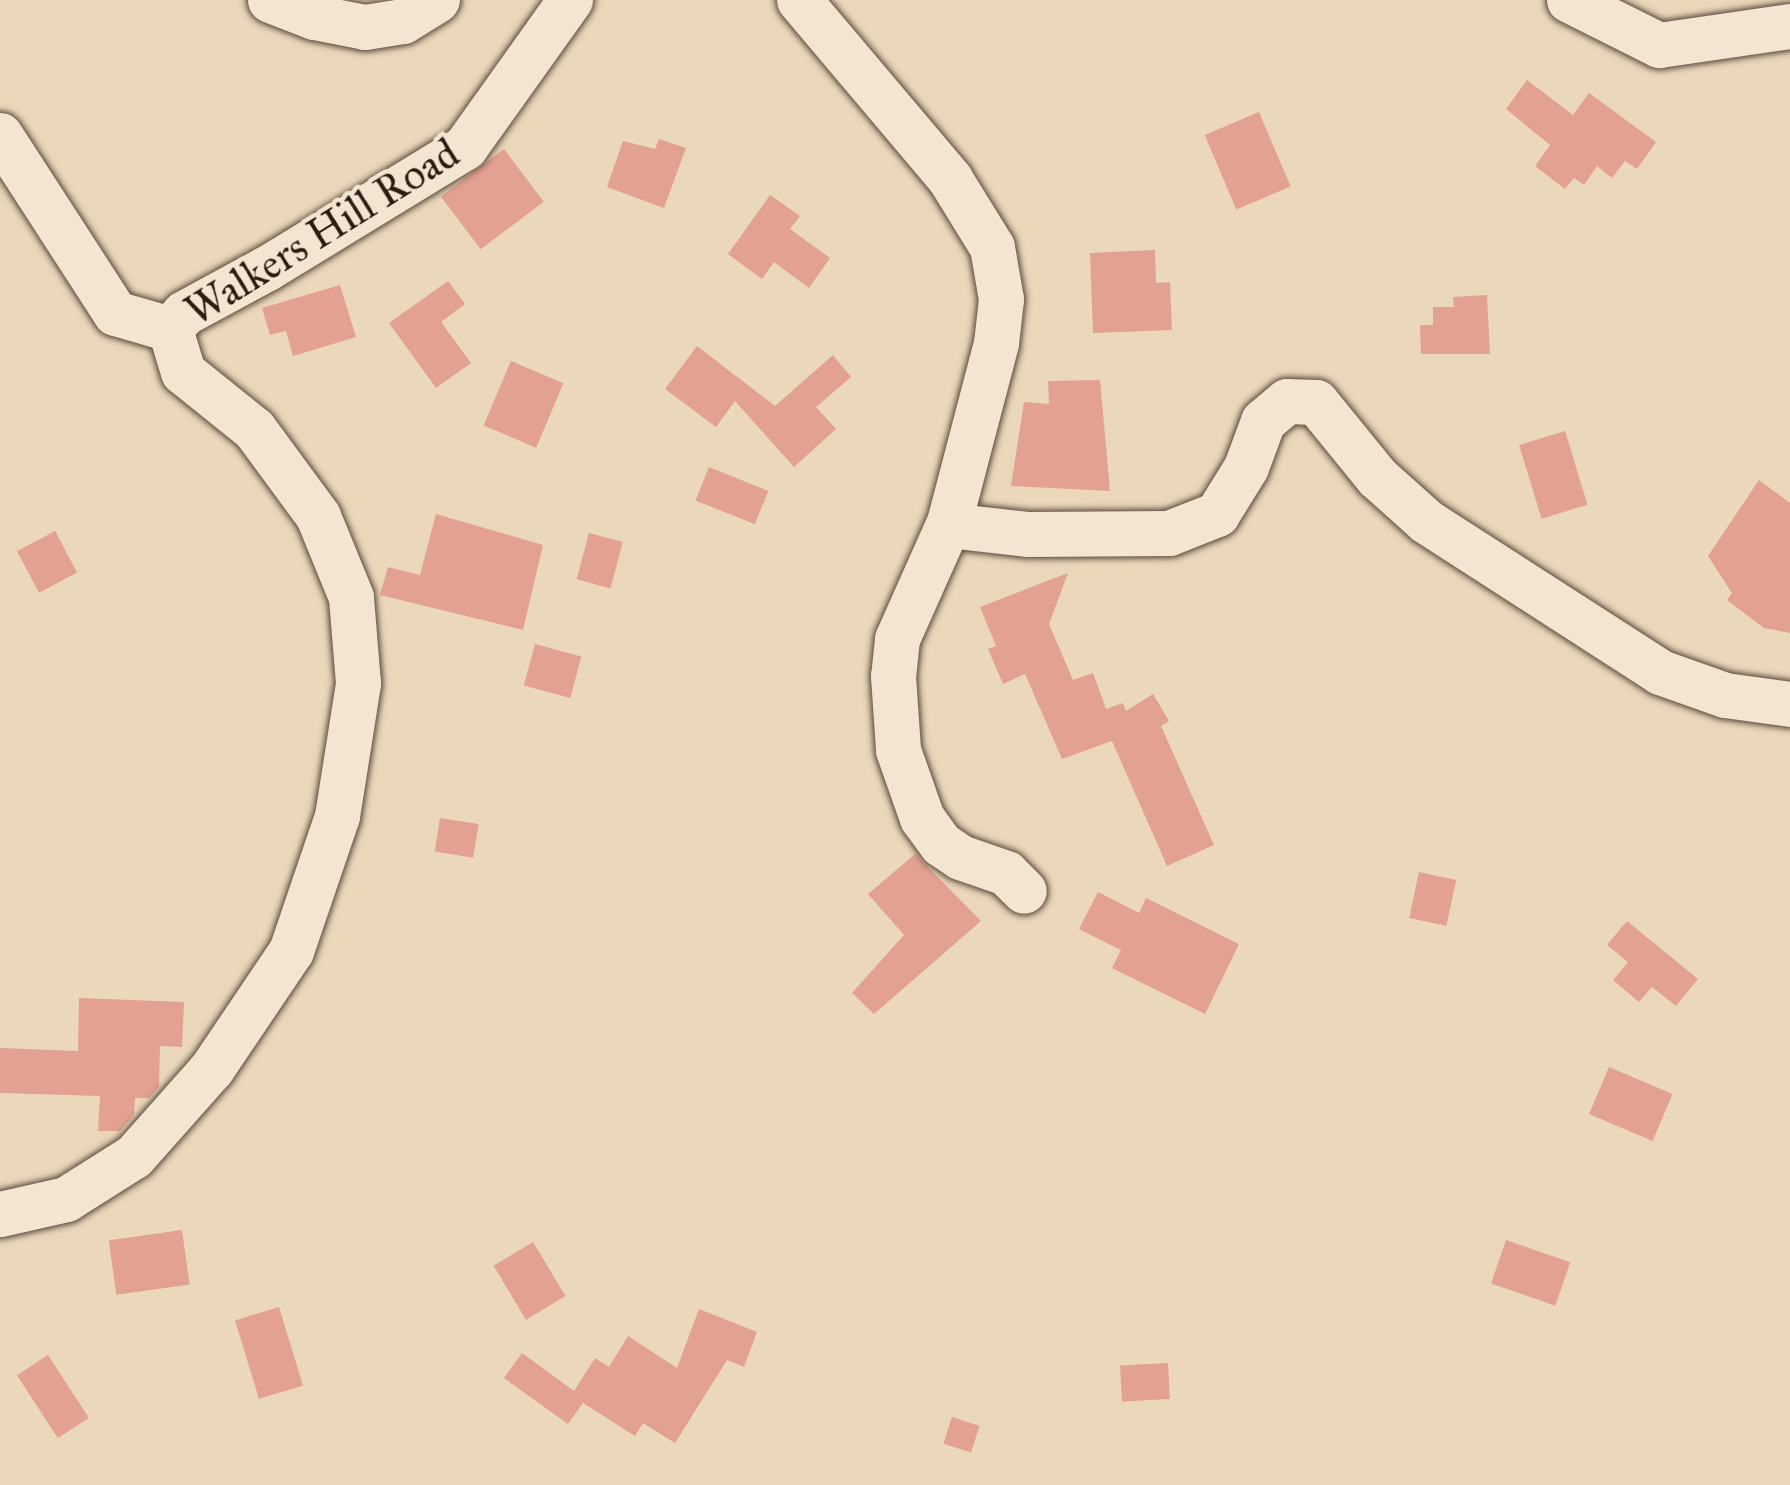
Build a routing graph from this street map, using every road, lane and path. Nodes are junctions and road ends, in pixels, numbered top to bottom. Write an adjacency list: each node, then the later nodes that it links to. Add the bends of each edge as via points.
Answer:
1 (270, 0): 2 (street, via 365,27 403,21)
2 (437, 0)
3 (570, 0): 8 (street, Walkers Hill Road, via 465,147 184,313)
4 (799, 0): 9 (street, via 950,179 992,247 1001,299 996,343)
5 (1569, 0): 6 (street, via 1659,45)
6 (1790, 26)
7 (0, 135): 8 (street, via 115,313)
8 (170, 329): 12 (street, Walkers Hill Road, via 183,372 254,429 318,516 351,597 358,682 337,816 291,951 212,1068 134,1156 66,1199)
9 (948, 525): 10 (street, via 1028,535 1169,533 1217,514 1263,421 1286,401 1316,402 1377,477 1426,521 1660,672 1725,695); 11 (street, via 897,639 898,750 940,844 1006,873)
10 (1790, 704)
11 (1024, 891)
12 (0, 1214)

